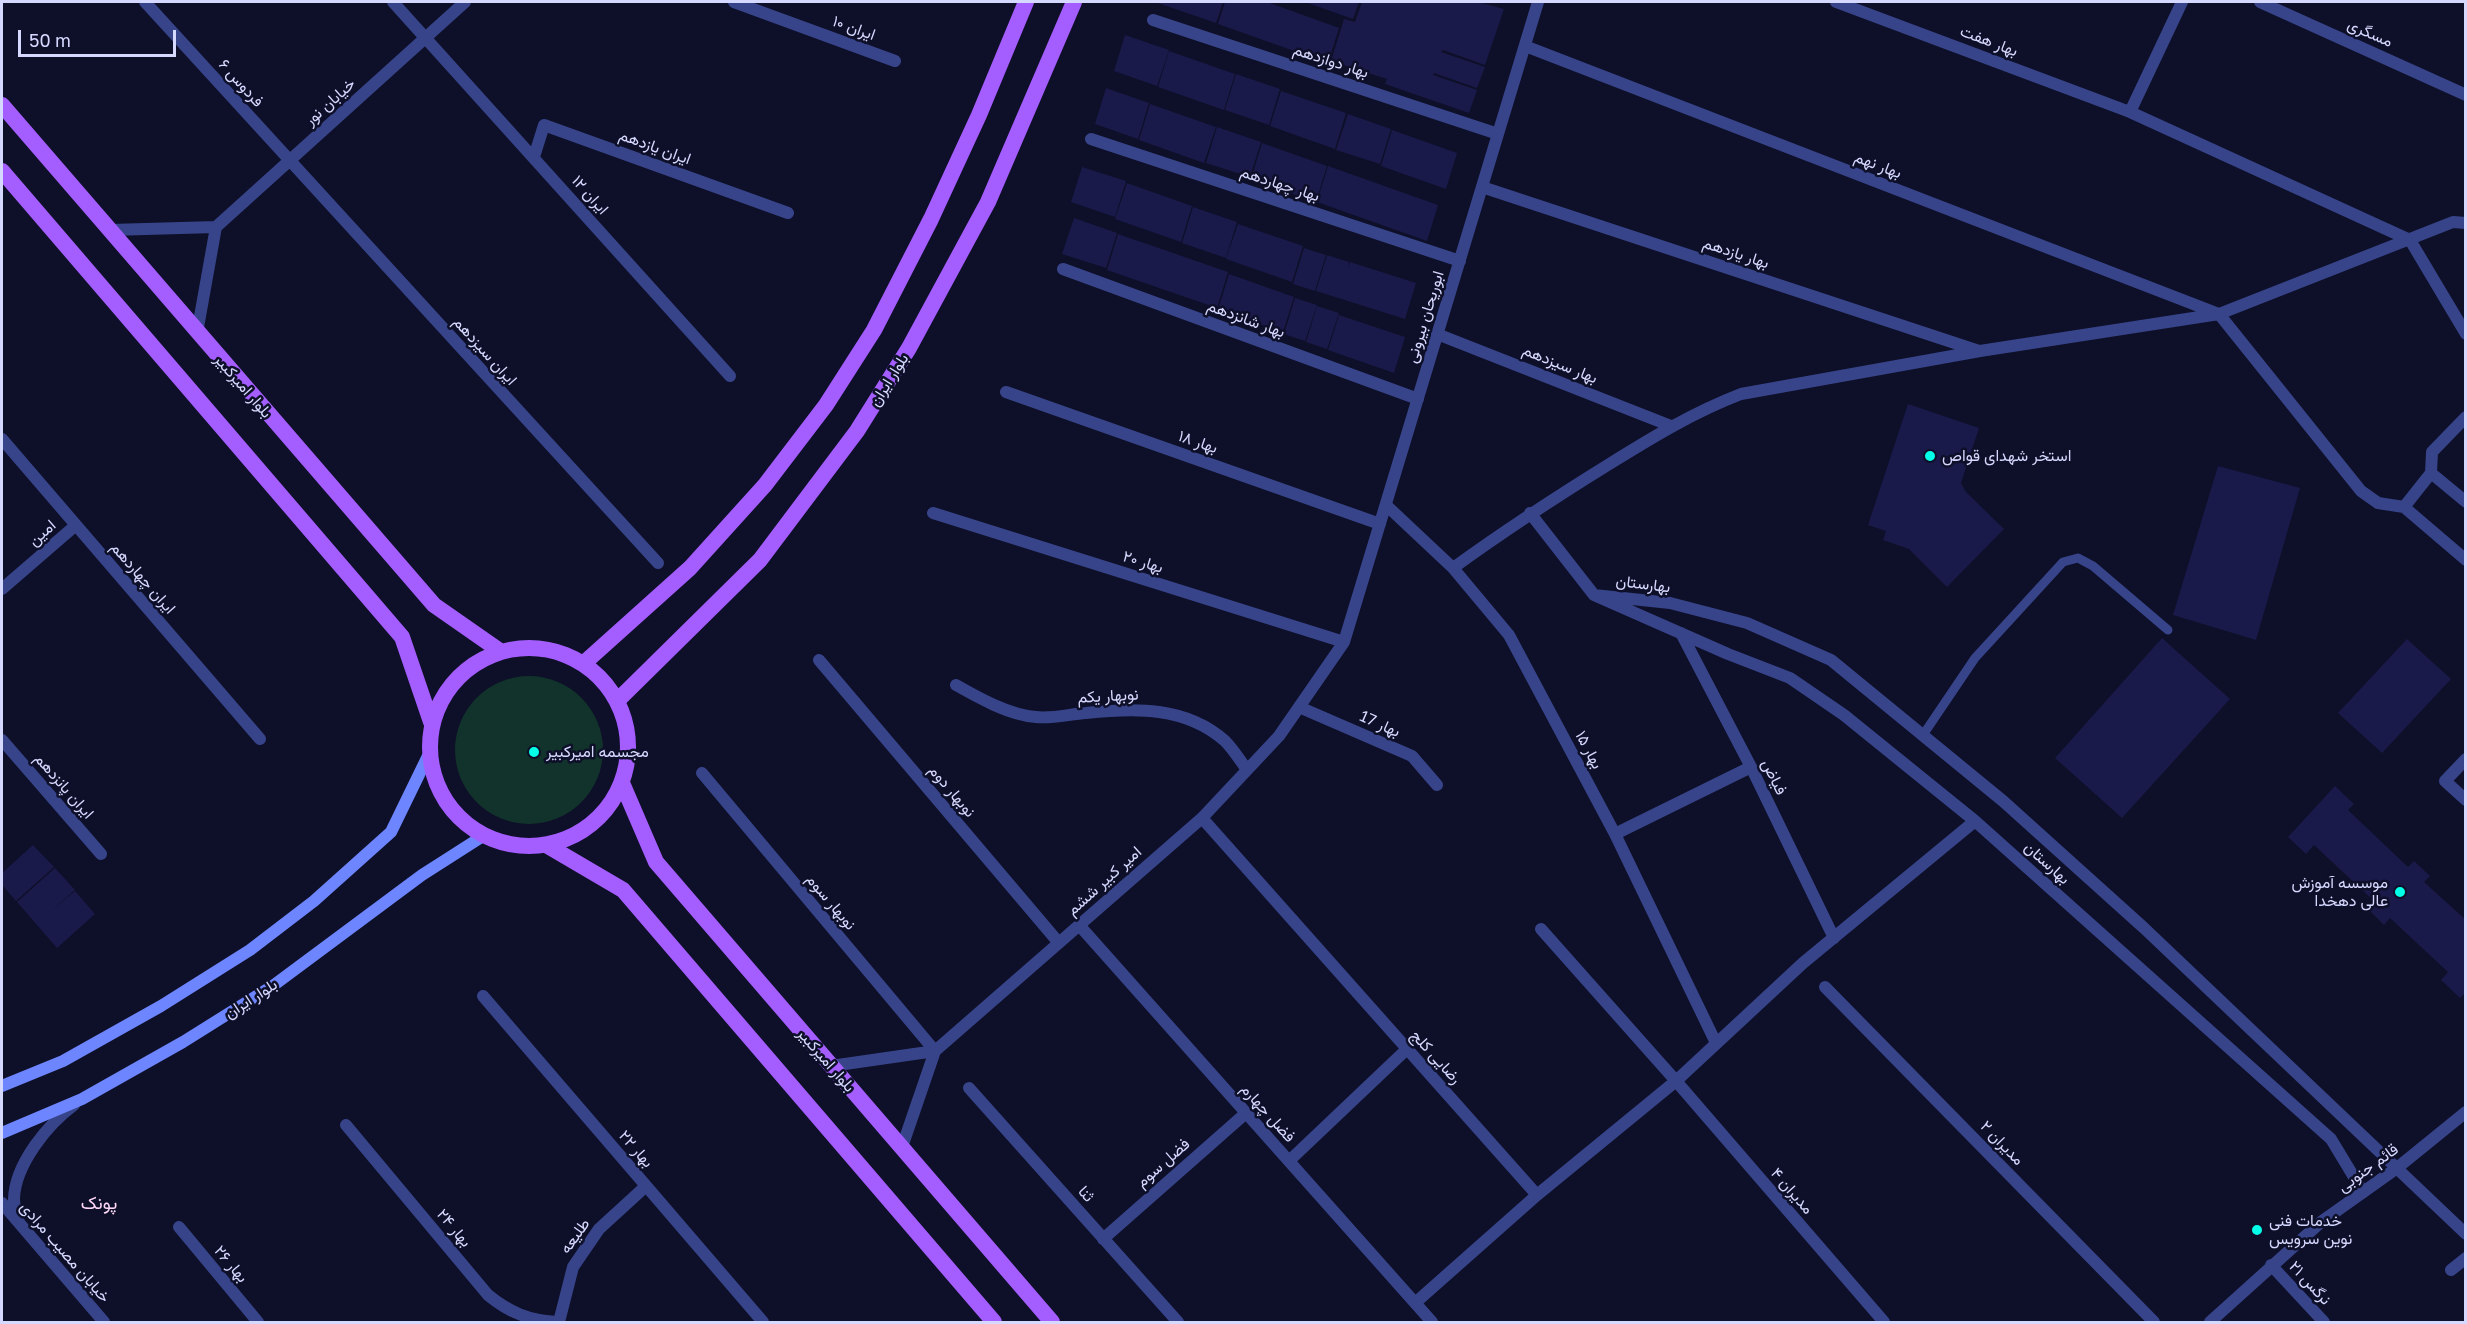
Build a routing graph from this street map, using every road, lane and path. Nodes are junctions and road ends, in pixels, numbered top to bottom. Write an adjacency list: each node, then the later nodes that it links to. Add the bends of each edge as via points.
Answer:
1 (145, 2): 21 (street, فردوس ۶)
2 (393, 2): 12 (street, ایران ۱۲)
3 (465, 2): 12 (street, خیابان نور)
4 (734, 2): 14 (street, ایران ۱۰)
5 (1026, 2): 60 (main road, via 931,219 874,330 826,405 765,485 690,568)
6 (1074, 2): 62 (main road, بلوار ایران, via 988,202 909,348 857,431 760,560)
7 (1536, 2): 13 (street, ابوریحان بیرونی)
8 (1836, 2): 17 (street, بهار هفت)
9 (2182, 2): 17 (street)
10 (2260, 2): 15 (street, مسگری)
11 (1153, 20): 18 (street, بهار دوازدهم)
12 (426, 37): 20 (street, ایران ۱۲); 21 (street, خیابان نور)
13 (1525, 46): 18 (street, ابوریحان بیرونی); 31 (street, بهار نهم)
14 (895, 61)
15 (2466, 95)
16 (2, 105): 27 (main road, بلوار امیرکبیر)
17 (2130, 111): 28 (street, بهار هفت)
18 (1498, 134): 23 (street, ابوریحان بیرونی)
19 (1091, 139): 29 (street, بهار چهاردهم)
20 (534, 158): 24 (street, ایران یازدهم, via 544,124); 36 (street, ایران ۱۲)
21 (289, 161): 26 (street, خیابان نور); 51 (street, ایران سیزدهم)
22 (2, 171): 64 (main road, via 402,637)
23 (1482, 187): 29 (street, ابوریحان بیرونی); 35 (street, بهار یازدهم)
24 (788, 213)
25 (2466, 223): 28 (street, via 2453,222)
26 (216, 227): 27 (street); 32 (street)
27 (110, 230): 32 (main road, بلوار امیرکبیر)
28 (2410, 240): 31 (street); 34 (street)
29 (1460, 261): 33 (street, ابوریحان بیرونی)
30 (1063, 269): 38 (street, بهار شانزدهم)
31 (2219, 314): 35 (street); 45 (street, via 2361,491 2378,503)
32 (197, 333): 58 (main road, بلوار امیرکبیر, via 434,605)
33 (1437, 334): 38 (street, ابوریحان بیرونی); 40 (street, بهار سیزدهم)
34 (2466, 334)
35 (1980, 351): 40 (street, via 1741,394)
36 (730, 376)
37 (1006, 392): 48 (street, بهار ۱۸)
38 (1418, 399): 44 (street, ابوریحان بیرونی)
39 (2466, 417): 42 (street, via 2432,452)
40 (1671, 426): 47 (street)
41 (2, 439): 49 (street, ایران چهاردهم)
42 (2431, 473): 43 (street); 45 (street)
43 (2466, 502)
44 (1386, 505): 48 (street, ابوریحان بیرونی); 52 (street, بهار ۱۵)
45 (2404, 507): 50 (street)
46 (933, 513): 57 (street, بهار ۲۰)
47 (1530, 513): 52 (street); 54 (street)
48 (1380, 524): 57 (street, ابوریحان بیرونی)
49 (76, 525): 53 (street, امین); 67 (street, ایران چهاردهم)
50 (2466, 560)
51 (658, 563)
52 (1453, 568): 78 (street, بهار ۱۵, via 1509,635)
53 (2, 589)
54 (1594, 595): 56 (street, بهارستان); 65 (street, بهارستان, via 1670,603 1748,623 1831,660)
55 (2168, 630): 65 (lane, via 2093,566 2078,558 2063,562 1976,658)
56 (1681, 633): 70 (street, فیاض); 77 (street, بهارستان, via 1790,678 1844,715)
57 (1344, 642): 63 (street, امیر کبیر ششم)
58 (500, 651): 60 (main road, via 538,648 557,651); 64 (main road, via 469,666 445,691)
59 (819, 660): 85 (street, نوبهار دوم)
60 (584, 664): 62 (main road)
61 (956, 685): 71 (street, نوبهار یکم, via 991,705 1036,717 1108,711 1157,711 1182,717 1226,742)
62 (618, 701): 73 (main road, via 627,728 628,756)
63 (1299, 707): 71 (street, امیر کبیر ششم, via 1279,736); 74 (street, بهار 17, via 1412,756)
64 (431, 722): 68 (main road)
65 (1923, 735): 102 (street, بهارستان, via 2117,904)
66 (2, 740): 81 (street, ایران پانزدهم)
67 (260, 740)
68 (428, 756): 79 (main road, via 437,788 456,816); 93 (main road, via 390,832 314,901 250,950 161,1006 63,1060)
69 (2466, 759): 75 (street, via 2445,781)
70 (1751, 767): 78 (street); 84 (street, فیاض)
71 (1247, 770): 76 (street, امیر کبیر ششم)
72 (702, 773): 90 (street, نوبهار سوم)
73 (622, 783): 80 (main road, via 605,812 579,834); 91 (main road, بلوار امیرکبیر, via 656,862)
74 (1437, 785)
75 (2466, 800)
76 (1202, 818): 82 (street, امیر کبیر ششم); 89 (street, رضایی کلج)
77 (1975, 821): 84 (street); 104 (street, بهارستان, via 2331,1139)
78 (1615, 834): 88 (street, بهار ۱۵)
79 (483, 836): 80 (main road, via 514,846); 95 (main road, بلوار ایران, via 422,875 274,985)
80 (548, 846): 119 (main road, via 623,890)
81 (101, 854)
82 (1079, 925): 85 (street, امیر کبیر ششم); 97 (street, فضل چهارم)
83 (1541, 929): 92 (street, مدیران ۴)
84 (1834, 938): 88 (street)
85 (1059, 943): 90 (street, امیر کبیر ششم)
86 (1825, 987): 124 (street, مدیران ۲)
87 (483, 996): 103 (street, بهار ۲۲)
88 (1716, 1043): 92 (street)
89 (1407, 1049): 101 (street); 105 (street, رضایی کلج)
90 (935, 1051): 91 (street); 100 (street)
91 (831, 1066): 100 (main road, بلوار امیرکبیر)
92 (1676, 1081): 105 (street); 123 (street, مدیران ۴)
93 (2, 1086)
94 (969, 1088): 110 (street, ثنا)
95 (82, 1099): 99 (main road, بلوار ایران); 107 (street, via 57,1117 22,1168 14,1198)
96 (2466, 1112): 102 (street, قائم جنوبی)
97 (1246, 1113): 101 (street, فضل چهارم); 110 (street, فضل سوم)
98 (346, 1125): 117 (street, بهار ۲۴, via 488,1295 519,1316)
99 (2, 1133)
100 (902, 1148): 120 (main road, بلوار امیرکبیر)
101 (1289, 1161): 114 (street, فضل چهارم)
102 (2397, 1168): 104 (street, قائم جنوبی); 109 (street, بهارستان)
103 (646, 1186): 117 (street, طلیعه, via 599,1229 573,1267); 118 (street, بهار ۲۲)
104 (2363, 1192): 112 (street, قائم جنوبی)
105 (1537, 1195): 114 (street)
106 (2, 1203): 107 (street, خیابان مصیب مرادی)
107 (19, 1223): 115 (street, خیابان مصیب مرادی)
108 (179, 1227): 116 (street, بهار ۲۶)
109 (2466, 1234)
110 (1103, 1239): 121 (street, ثنا)
111 (2466, 1257): 113 (street)
112 (2271, 1265): 125 (street, قائم جنوبی); 126 (street, نرگس ۲۱)
113 (2451, 1270)
114 (1415, 1303): 122 (street, فضل چهارم)
115 (104, 1323)
116 (258, 1323)
117 (558, 1323)
118 (764, 1323)
119 (994, 1323)
120 (1052, 1323)
121 (1178, 1323)
122 (1432, 1323)
123 (1884, 1323)
124 (2154, 1323)
125 (2210, 1323)
126 (2324, 1323)

